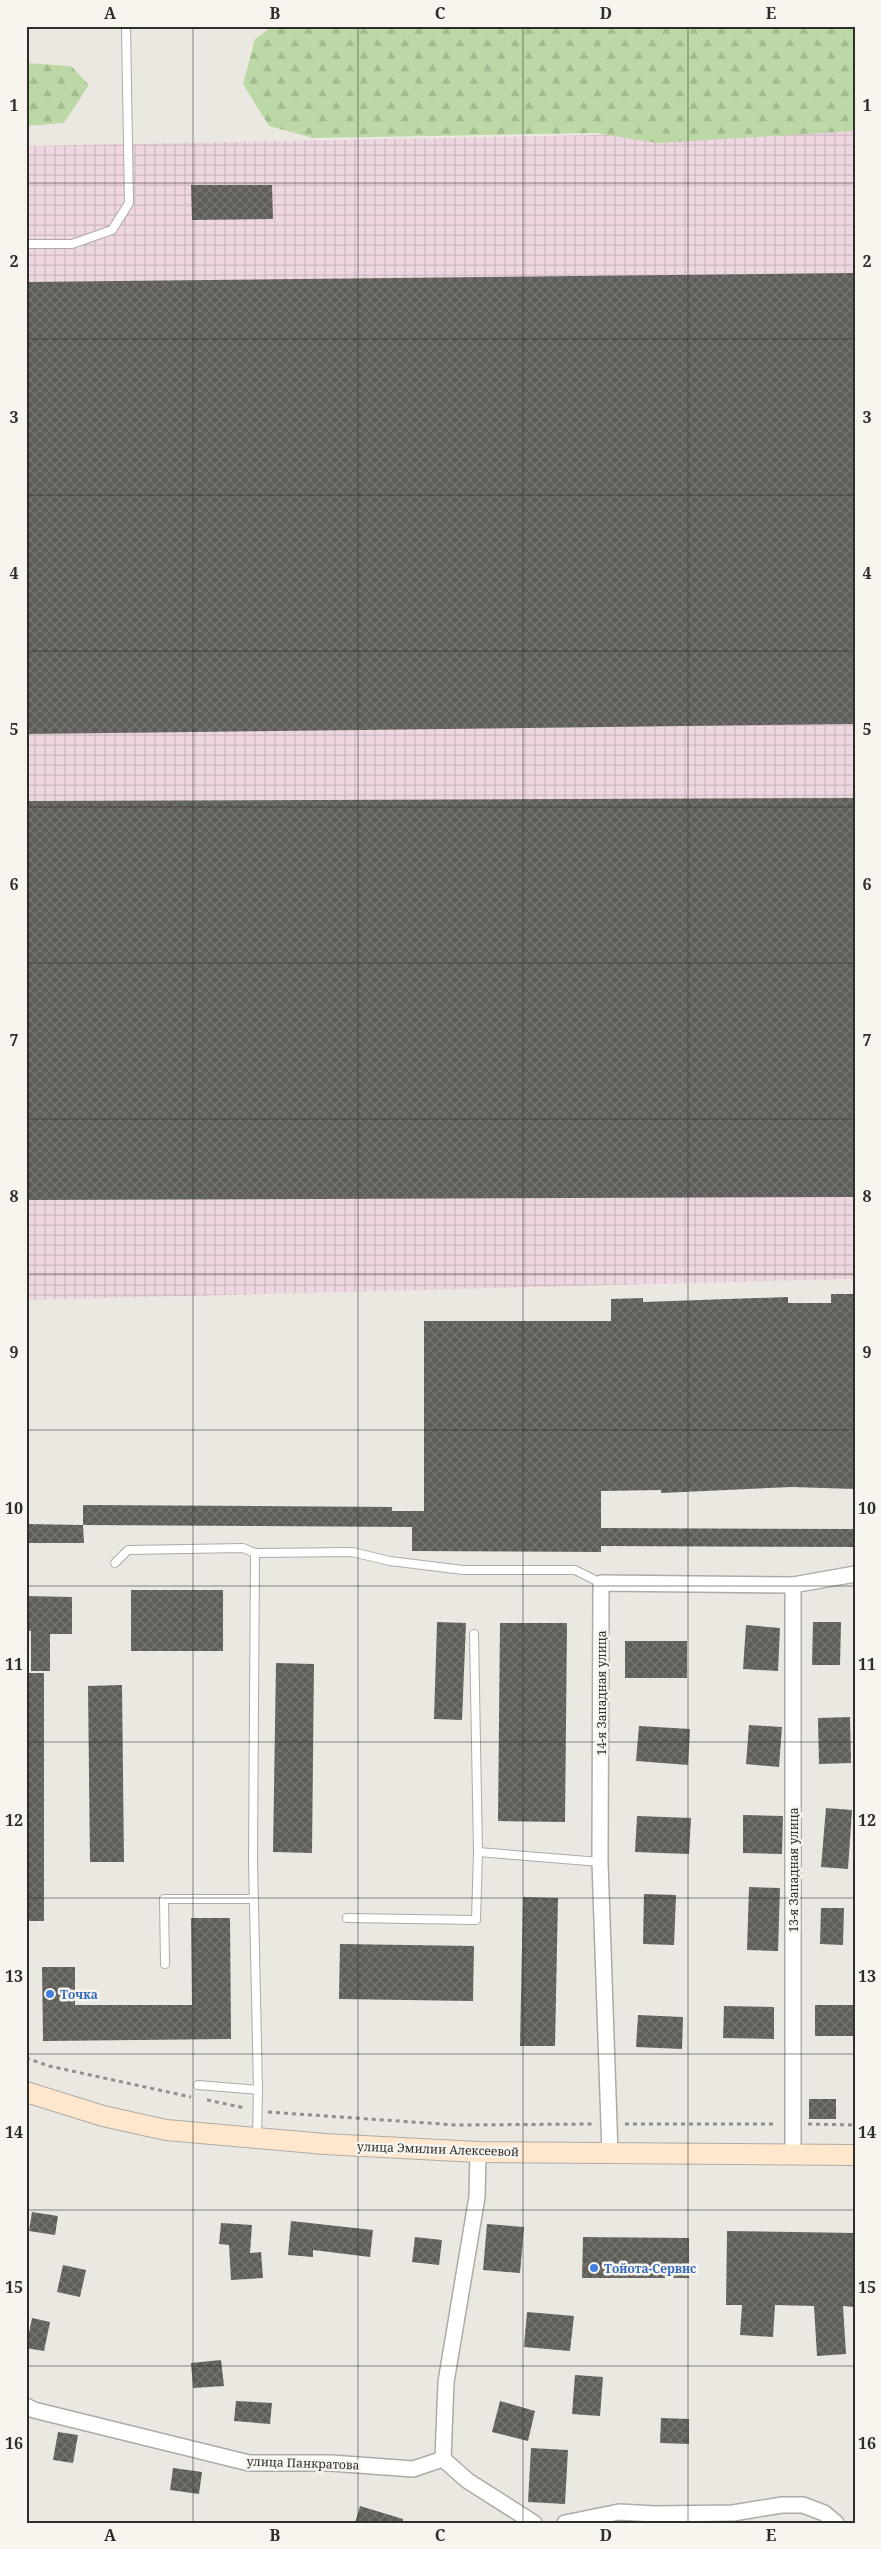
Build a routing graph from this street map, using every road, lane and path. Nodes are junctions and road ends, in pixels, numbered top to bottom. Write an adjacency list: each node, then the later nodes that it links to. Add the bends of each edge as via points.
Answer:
1 (126, 26): 2 (lane, via 129,203 112,230 72,244)
2 (26, 244)
3 (256, 1553): 4 (lane, via 243,1548 128,1550); 6 (lane, via 352,1552 390,1561 463,1570 575,1570); 11 (lane)
4 (115, 1563)
5 (855, 1574): 7 (street)
6 (601, 1583): 7 (street); 10 (street, 14-я Западная улица)
7 (793, 1585): 20 (street, 13-я Западная улица)
8 (474, 1634): 9 (lane)
9 (478, 1852): 10 (lane); 12 (lane, via 476,1920)
10 (600, 1862): 19 (street, 14-я Западная улица)
11 (254, 1899): 13 (lane, via 164,1899); 16 (lane)
12 (347, 1918)
13 (165, 1964)
14 (26, 2058): 18 (path, via 49,2066)
15 (198, 2085): 16 (lane)
16 (258, 2090): 18 (lane)
17 (26, 2092): 22 (street, улица Эмилии Алексеевой, via 103,2116 166,2130)
18 (257, 2111): 19 (path, via 456,2125); 22 (lane)
19 (608, 2124): 20 (path); 24 (street, 14-я Западная улица)
20 (793, 2124): 21 (path); 25 (street, 13-я Западная улица)
21 (855, 2124)
22 (256, 2139): 23 (street, улица Эмилии Алексеевой)
23 (478, 2152): 24 (street, улица Эмилии Алексеевой); 28 (street, via 477,2197 446,2382)
24 (610, 2154): 25 (street, улица Эмилии Алексеевой)
25 (793, 2154): 26 (street, улица Эмилии Алексеевой)
26 (855, 2155)
27 (26, 2406): 28 (street, улица Панкратова, via 249,2463 331,2463 413,2469)
28 (443, 2459): 29 (street, via 468,2481)
29 (534, 2523)
30 (565, 2523): 31 (street, via 619,2512 724,2514 803,2505 824,2513)
31 (836, 2523)

